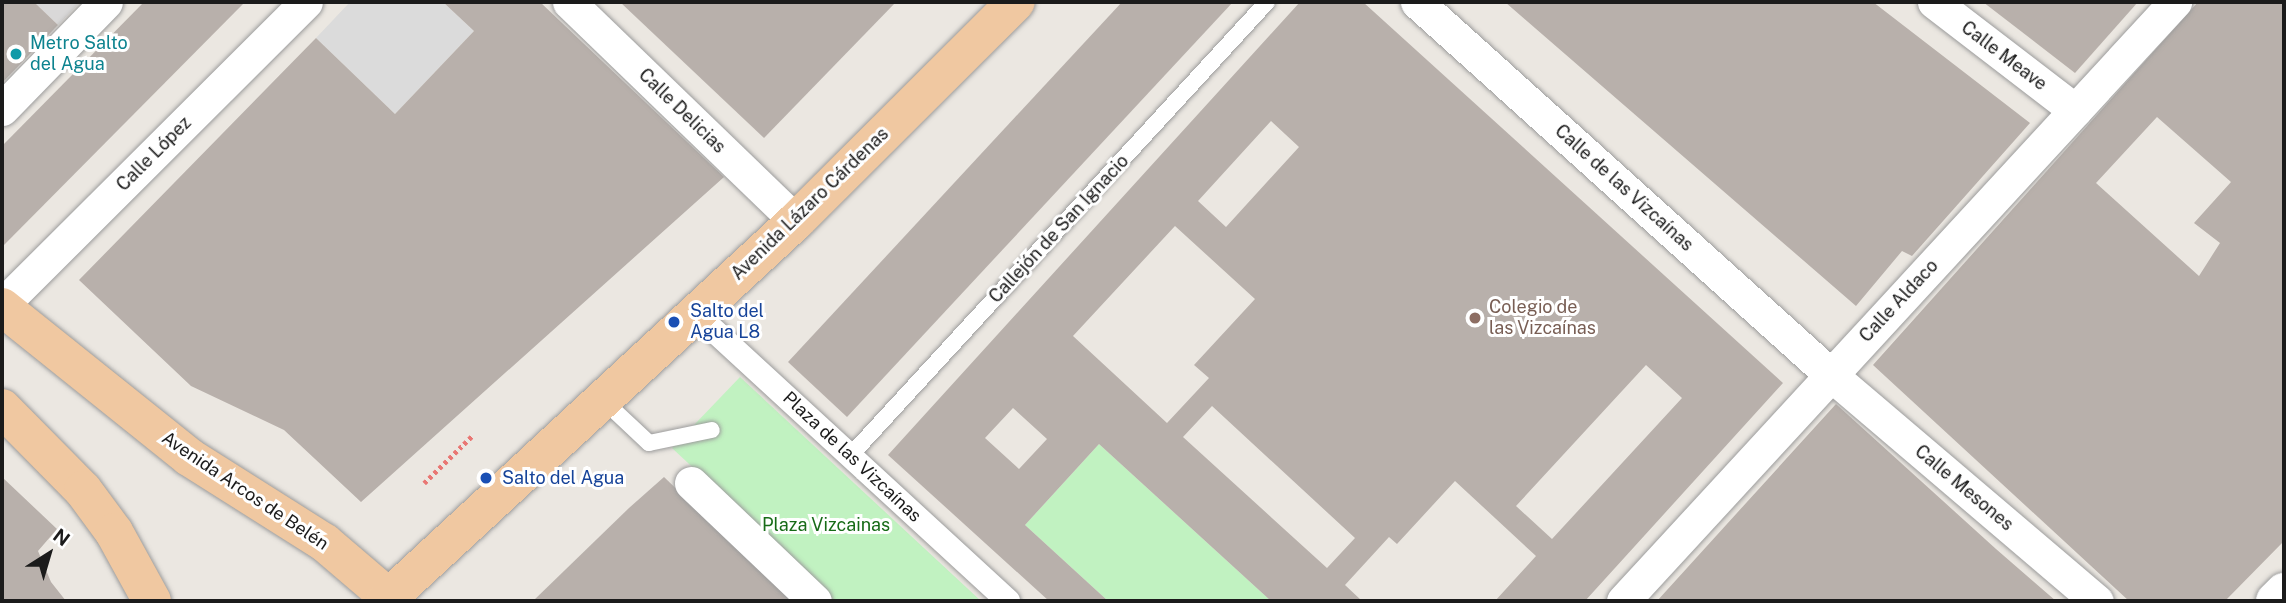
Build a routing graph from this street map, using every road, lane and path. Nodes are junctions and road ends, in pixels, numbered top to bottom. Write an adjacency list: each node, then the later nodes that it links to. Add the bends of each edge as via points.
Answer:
1 (106, 2): 9 (street)
2 (306, 2): 12 (street, Calle López)
3 (569, 2): 11 (street, Calle Delicias)
4 (1016, 2): 11 (main road, Avenida Lázaro Cárdenas)
5 (1267, 2): 19 (lane, Callejón de San Ignacio)
6 (1417, 2): 14 (street, Calle de las Vizcaínas)
7 (1934, 2): 10 (street, Calle Meave)
8 (2175, 2): 10 (street, Calle Aldaco)
9 (2, 109)
10 (2075, 110): 14 (street, Calle Aldaco)
11 (796, 221): 13 (main road, Avenida Lázaro Cárdenas)
12 (2, 306): 23 (main road, Avenida Arcos de Belén, via 189,457 325,543)
13 (696, 314): 15 (main road, Avenida Lázaro Cárdenas); 19 (street, Plaza de las Vizcaínas)
14 (1831, 375): 27 (street, Calle Aldaco); 28 (street, Calle Mesones)
15 (603, 400): 17 (lane, via 649,443); 23 (main road, Avenida Lázaro Cárdenas)
16 (2, 408): 24 (main road, via 83,490 114,531)
17 (712, 430)
18 (472, 436): 20 (path)
19 (850, 456): 26 (street, Plaza de las Vizcaínas)
20 (424, 483)
21 (691, 483): 25 (street)
22 (2284, 592): 29 (street)
23 (389, 600)
24 (152, 601)
25 (816, 601)
26 (1008, 601)
27 (1623, 601)
28 (2097, 601)
29 (2275, 601)

